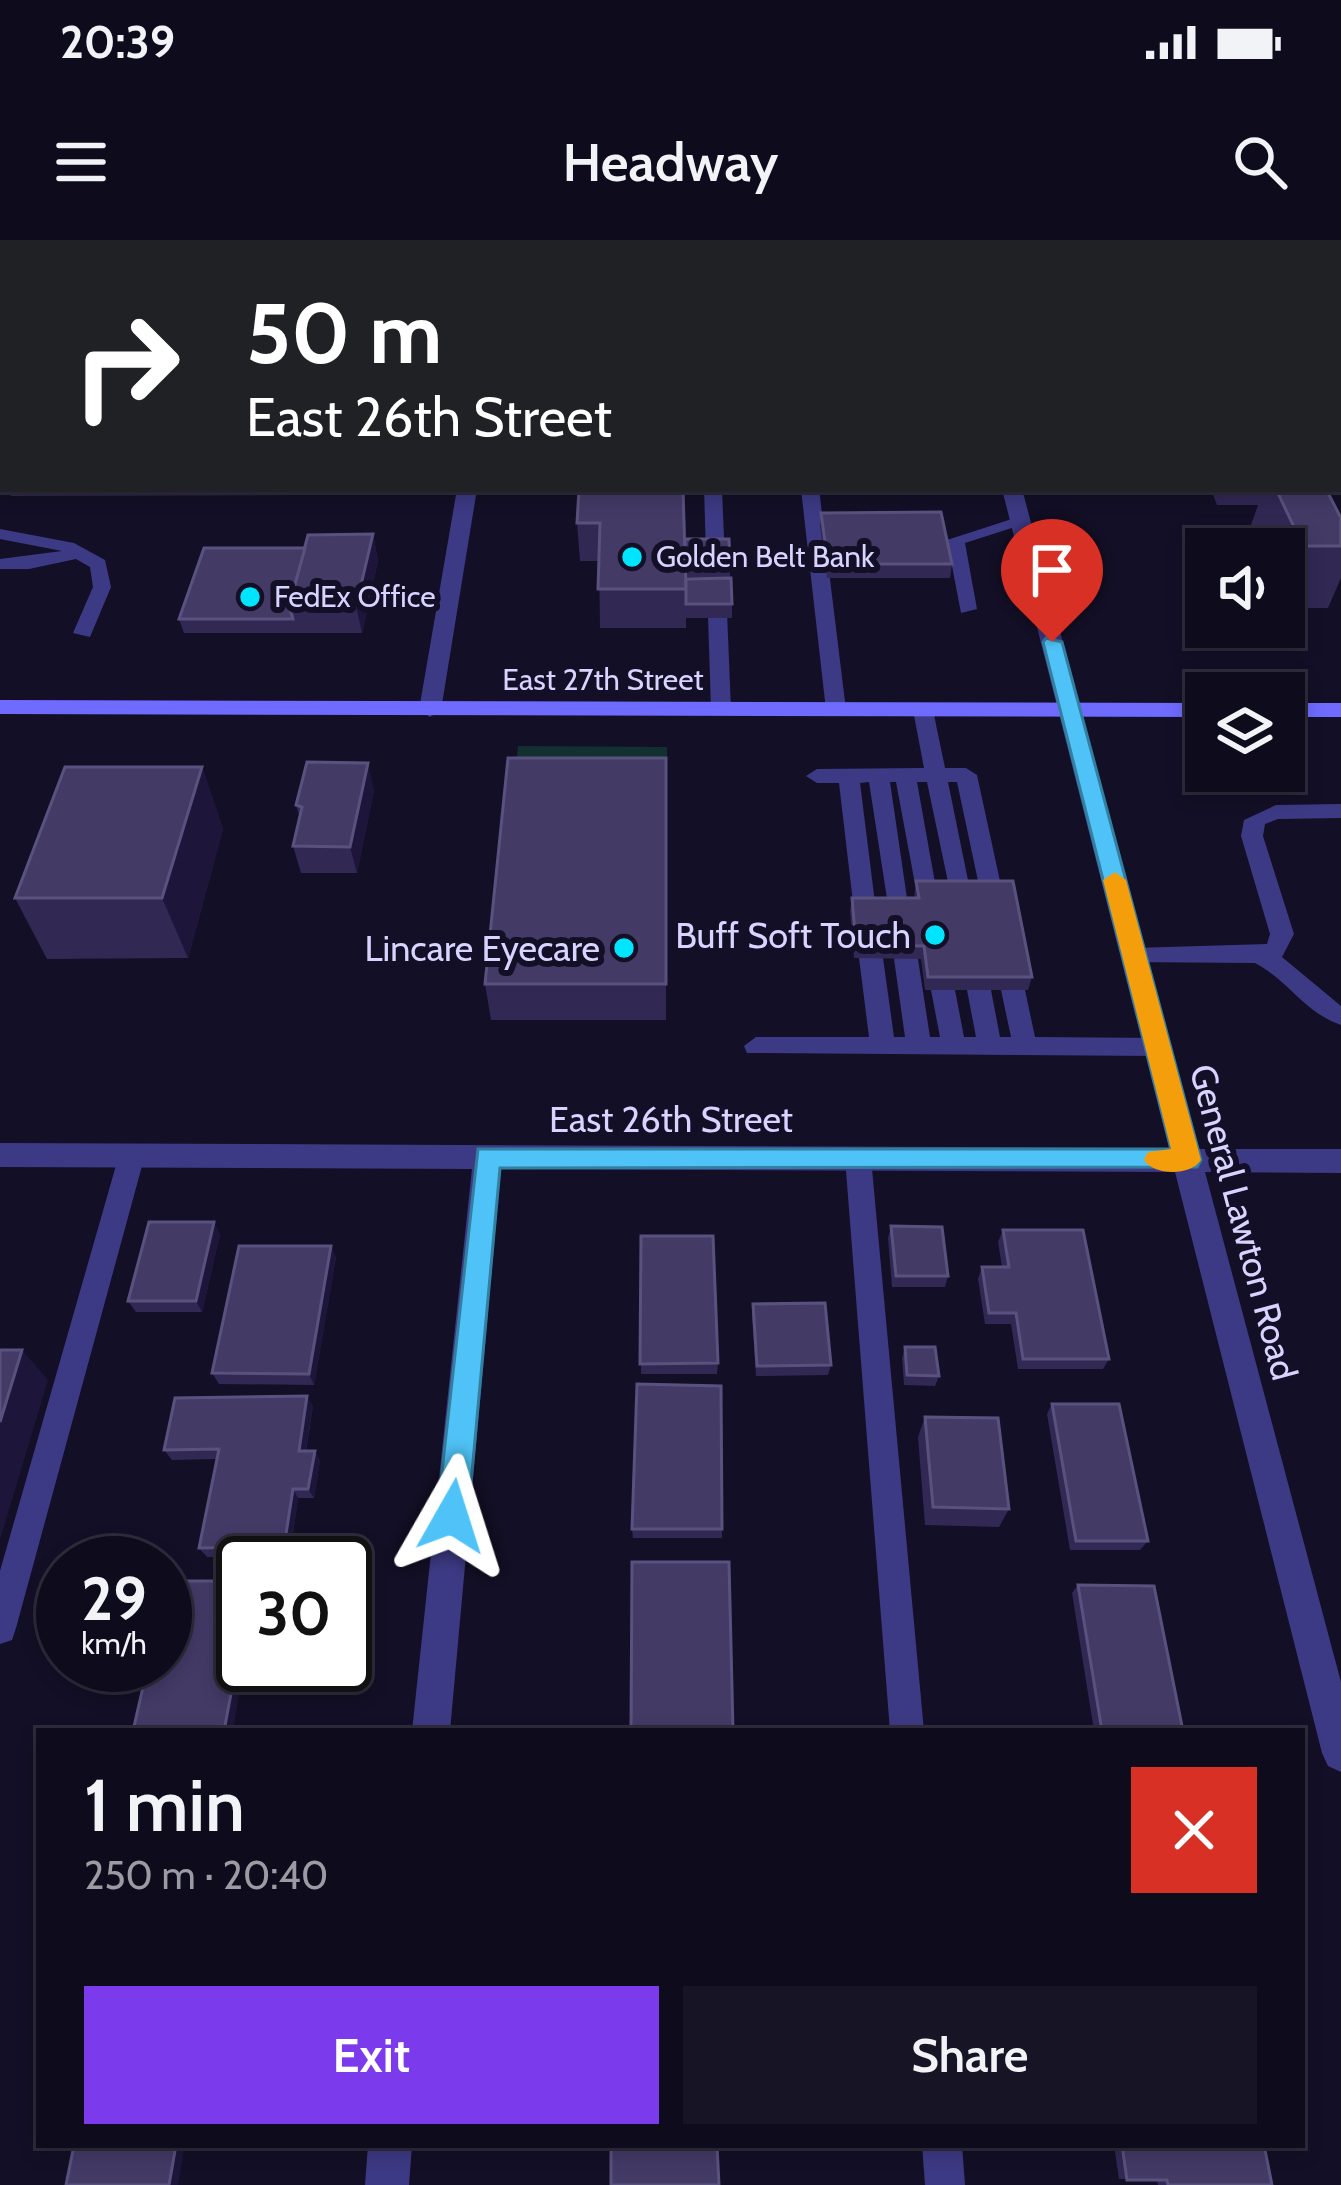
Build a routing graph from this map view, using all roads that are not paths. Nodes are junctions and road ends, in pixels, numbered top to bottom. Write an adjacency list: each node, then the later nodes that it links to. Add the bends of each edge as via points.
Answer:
1 (466, 492): 13 (street)
2 (713, 492): 14 (lane)
3 (810, 492): 15 (lane)
4 (1013, 492): 5 (street, General Lawton Road)
5 (1021, 522): 10 (lane, via 956,539); 17 (street, General Lawton Road)
6 (0, 538): 7 (lane)
7 (83, 552): 8 (lane); 9 (lane); 11 (lane, via 103,573)
8 (0, 553)
9 (0, 564)
10 (968, 609)
11 (83, 633)
12 (1, 710): 13 (main road, East 27th Street)
13 (430, 710): 14 (main road, East 27th Street)
14 (721, 710): 15 (main road, East 27th Street)
15 (836, 710): 16 (main road, East 27th Street)
16 (922, 710): 17 (main road, East 27th Street); 23 (lane)
17 (1071, 710): 18 (main road, East 27th Street); 33 (street, General Lawton Road)
18 (1185, 710)
19 (1305, 710): 20 (main road)
20 (1341, 710)
21 (878, 775): 22 (lane); 25 (lane); 31 (lane)
22 (905, 775): 23 (lane); 27 (lane)
23 (936, 775): 28 (lane); 29 (lane, via 966,775)
24 (817, 776): 25 (lane)
25 (849, 776): 30 (lane)
26 (1341, 811): 32 (lane, via 1255,820 1252,836 1282,934 1276,950)
27 (926, 895)
28 (960, 895)
29 (992, 895)
30 (866, 911)
31 (898, 912)
32 (1257, 955): 33 (lane); 39 (lane, via 1280,965 1307,999)
33 (1134, 956): 46 (street, General Lawton Road)
34 (872, 958): 41 (lane)
35 (906, 959): 42 (lane)
36 (944, 990): 43 (lane)
37 (979, 990): 44 (lane)
38 (1013, 990): 45 (lane)
39 (1341, 1016)
40 (756, 1046): 41 (lane)
41 (883, 1047): 42 (lane)
42 (919, 1047): 43 (lane)
43 (954, 1047): 44 (lane)
44 (990, 1047): 45 (lane)
45 (1025, 1047): 46 (lane)
46 (1158, 1047): 51 (street, General Lawton Road)
47 (0, 1155): 48 (street, East 26th Street)
48 (132, 1155): 49 (street, East 26th Street); 53 (lane)
49 (488, 1157): 50 (street, East 26th Street); 54 (street)
50 (858, 1158): 51 (street, East 26th Street); 55 (lane)
51 (1187, 1160): 52 (street, East 26th Street); 56 (street, General Lawton Road)
52 (1341, 1161)
53 (0, 1628)
54 (431, 1728)
55 (907, 1728)
56 (1341, 1753)
57 (390, 2148): 59 (street)
58 (942, 2148): 60 (lane)
59 (387, 2185)
60 (946, 2185)

